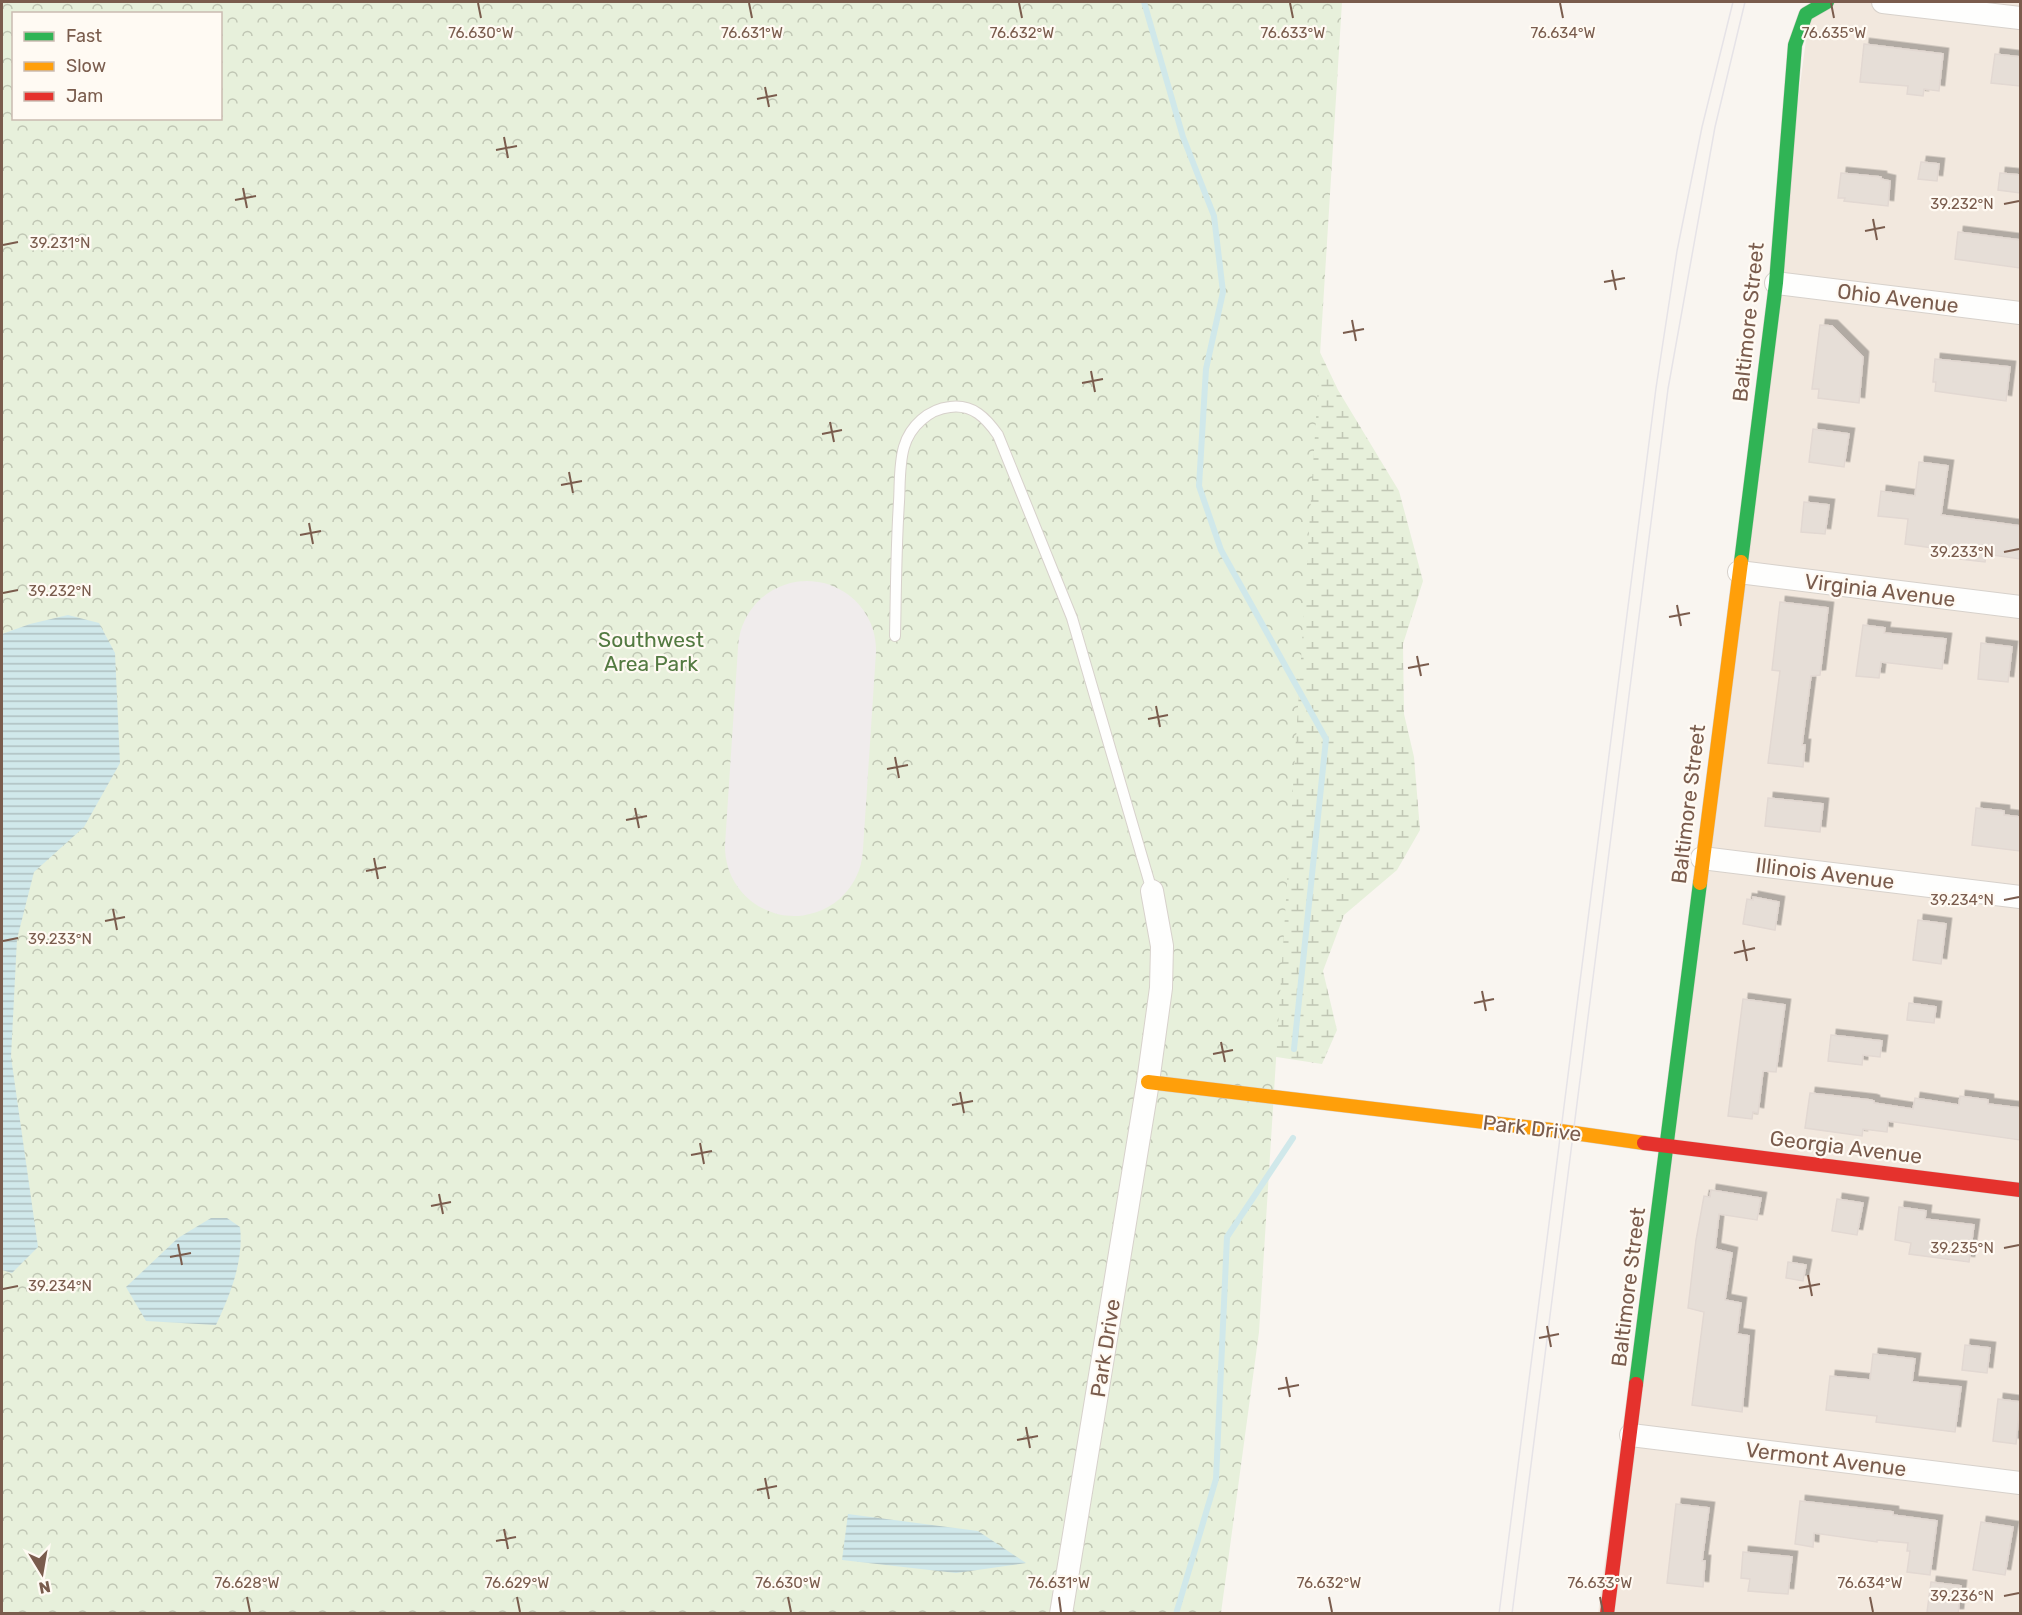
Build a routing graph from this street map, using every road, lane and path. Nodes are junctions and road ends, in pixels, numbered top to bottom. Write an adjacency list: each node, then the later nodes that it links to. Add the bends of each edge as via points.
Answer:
1 (1883, 2): 3 (street)
2 (1822, 4): 4 (street, Baltimore Street, via 1806,14 1795,45)
3 (2020, 18)
4 (1776, 283): 5 (street, Ohio Avenue); 6 (street, Baltimore Street)
5 (2020, 313)
6 (1739, 572): 7 (street, Virginia Avenue); 9 (street, Baltimore Street)
7 (2020, 607)
8 (895, 636): 10 (lane, via 904,446 921,419 939,408 974,410 998,435 1072,618)
9 (1702, 858): 11 (street, Illinois Avenue); 13 (street, Baltimore Street)
10 (1152, 891): 12 (street, Park Drive, via 1162,946 1161,988)
11 (2020, 897)
12 (1148, 1082): 13 (street, Park Drive); 17 (street, Park Drive)
13 (1666, 1146): 14 (street, Georgia Avenue); 15 (street, Baltimore Street)
14 (2020, 1190)
15 (1631, 1435): 16 (street, Vermont Avenue); 18 (street, Baltimore Street)
16 (2020, 1483)
17 (1061, 1614)
18 (1607, 1614)

